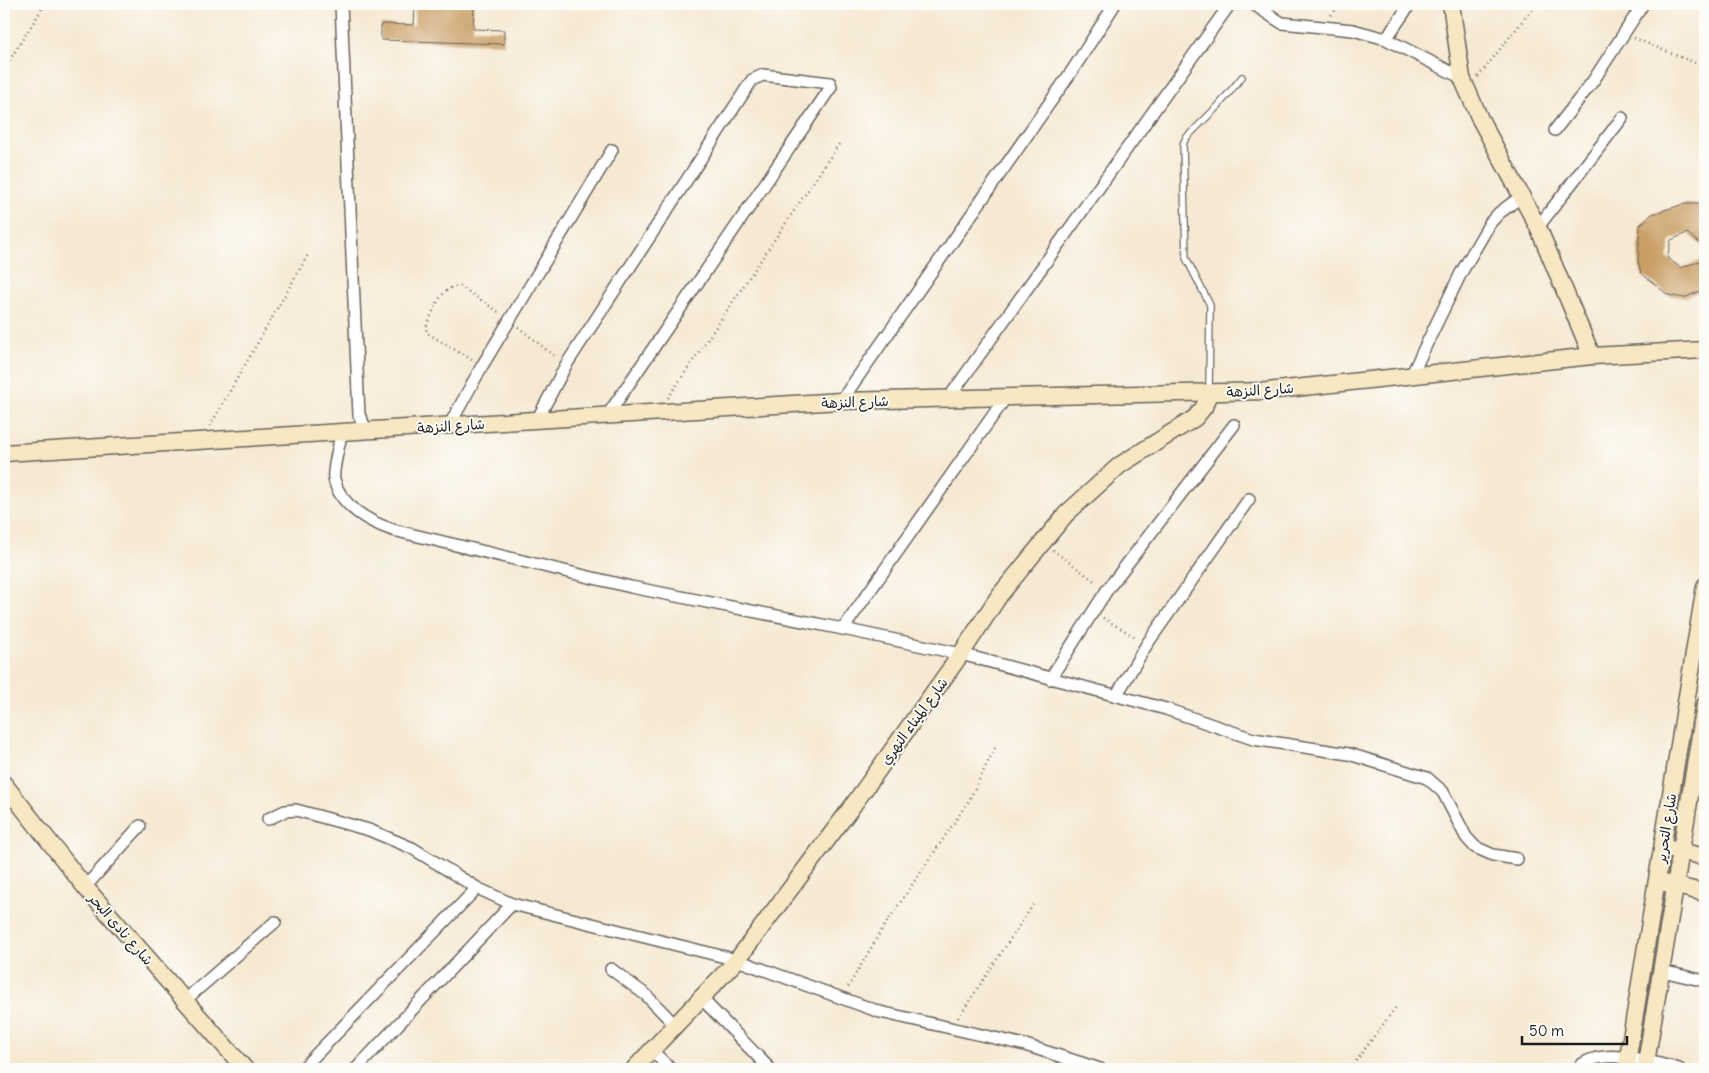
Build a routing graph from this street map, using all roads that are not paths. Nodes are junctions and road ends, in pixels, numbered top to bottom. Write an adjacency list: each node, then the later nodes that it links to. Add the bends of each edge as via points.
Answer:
1 (341, 4): 27 (street, via 359,415)
2 (1115, 4): 22 (street, via 1072,71)
3 (1230, 4): 21 (street)
4 (1253, 4): 8 (street, via 1282,23 1352,30)
5 (1410, 4): 8 (street)
6 (1451, 4): 10 (street)
7 (1644, 4): 12 (street, via 1593,81)
8 (1386, 39): 10 (street)
9 (1242, 77): 19 (lane, via 1183,144 1186,258 1210,304)
10 (1465, 84): 14 (street)
11 (1622, 118): 15 (street)
12 (1554, 130)
13 (612, 150): 26 (street)
14 (1522, 196): 15 (street); 18 (street, via 1490,223 1461,273)
15 (1538, 227): 17 (street)
16 (1705, 350): 17 (street, شارع النزهة)
17 (1592, 356): 18 (street, شارع النزهة)
18 (1410, 376): 19 (street, شارع النزهة)
19 (1209, 394): 20 (street, شارع النزهة); 33 (street, شارع الميناء النهري, via 1195,418 1120,465 1066,514 999,596)
20 (1006, 397): 21 (street, شارع النزهة); 32 (street)
21 (948, 399): 22 (street, شارع النزهة)
22 (841, 401): 23 (street, شارع النزهة)
23 (607, 416): 24 (street, شارع النزهة); 24 (street, via 831,87 830,83 763,75 752,80 566,365)
24 (537, 420): 26 (street, شارع النزهة)
25 (1234, 425): 34 (street, via 1107,590)
26 (449, 426): 27 (street, شارع النزهة)
27 (367, 431): 28 (street, شارع النزهة)
28 (342, 433): 29 (street, شارع النزهة); 32 (street, via 334,478 354,510 370,522 631,587)
29 (4, 453)
30 (1249, 499): 35 (street, via 1147,644)
31 (1705, 586): 42 (street, شارع التحرير)
32 (843, 629): 33 (street)
33 (961, 654): 34 (street); 53 (street, شارع الميناء النهري)
34 (1050, 679): 35 (street)
35 (1116, 696): 45 (street, via 1166,709 1253,739 1349,754 1427,778 1443,792 1475,847)
36 (1705, 706): 38 (street, شارع التحرير)
37 (1705, 767): 38 (street)
38 (1693, 781): 43 (street, شارع التحرير)
39 (4, 784): 48 (street, شارع نادى البحر)
40 (268, 819): 49 (street, via 285,810 296,810 369,830 412,848)
41 (140, 826): 48 (street)
42 (1663, 847): 43 (street); 46 (street, شارع التحرير)
43 (1681, 852): 44 (street); 47 (street, شارع التحرير)
44 (1705, 857)
45 (1517, 859)
46 (1658, 881): 47 (street); 61 (street, شارع التحرير)
47 (1676, 886): 50 (street); 55 (street, شارع التحرير)
48 (85, 887): 58 (street, شارع نادى البحر)
49 (477, 888): 51 (street); 64 (street)
50 (1705, 893)
51 (512, 904): 53 (street); 65 (street)
52 (275, 922): 58 (street)
53 (737, 960): 57 (street, شارع الميناء النهري); 69 (street, via 880,1012 1025,1045)
54 (611, 969): 59 (street, via 646,995)
55 (1662, 970): 56 (street); 62 (street, شارع التحرير)
56 (1705, 981)
57 (702, 999): 59 (street, شارع الميناء النهري); 68 (street)
58 (184, 1001): 63 (street, شارع نادى البحر)
59 (676, 1026): 60 (street, شارع الميناء النهري)
60 (652, 1051): 66 (street, شارع الميناء النهري); 67 (street)
61 (1627, 1064): 62 (street); 70 (street, via 1605,1056 1590,1059)
62 (1646, 1065): 71 (street)
63 (245, 1069)
64 (302, 1069)
65 (356, 1069)
66 (634, 1069)
67 (671, 1069)
68 (770, 1069)
69 (1100, 1069)
70 (1577, 1069)
71 (1679, 1069)

